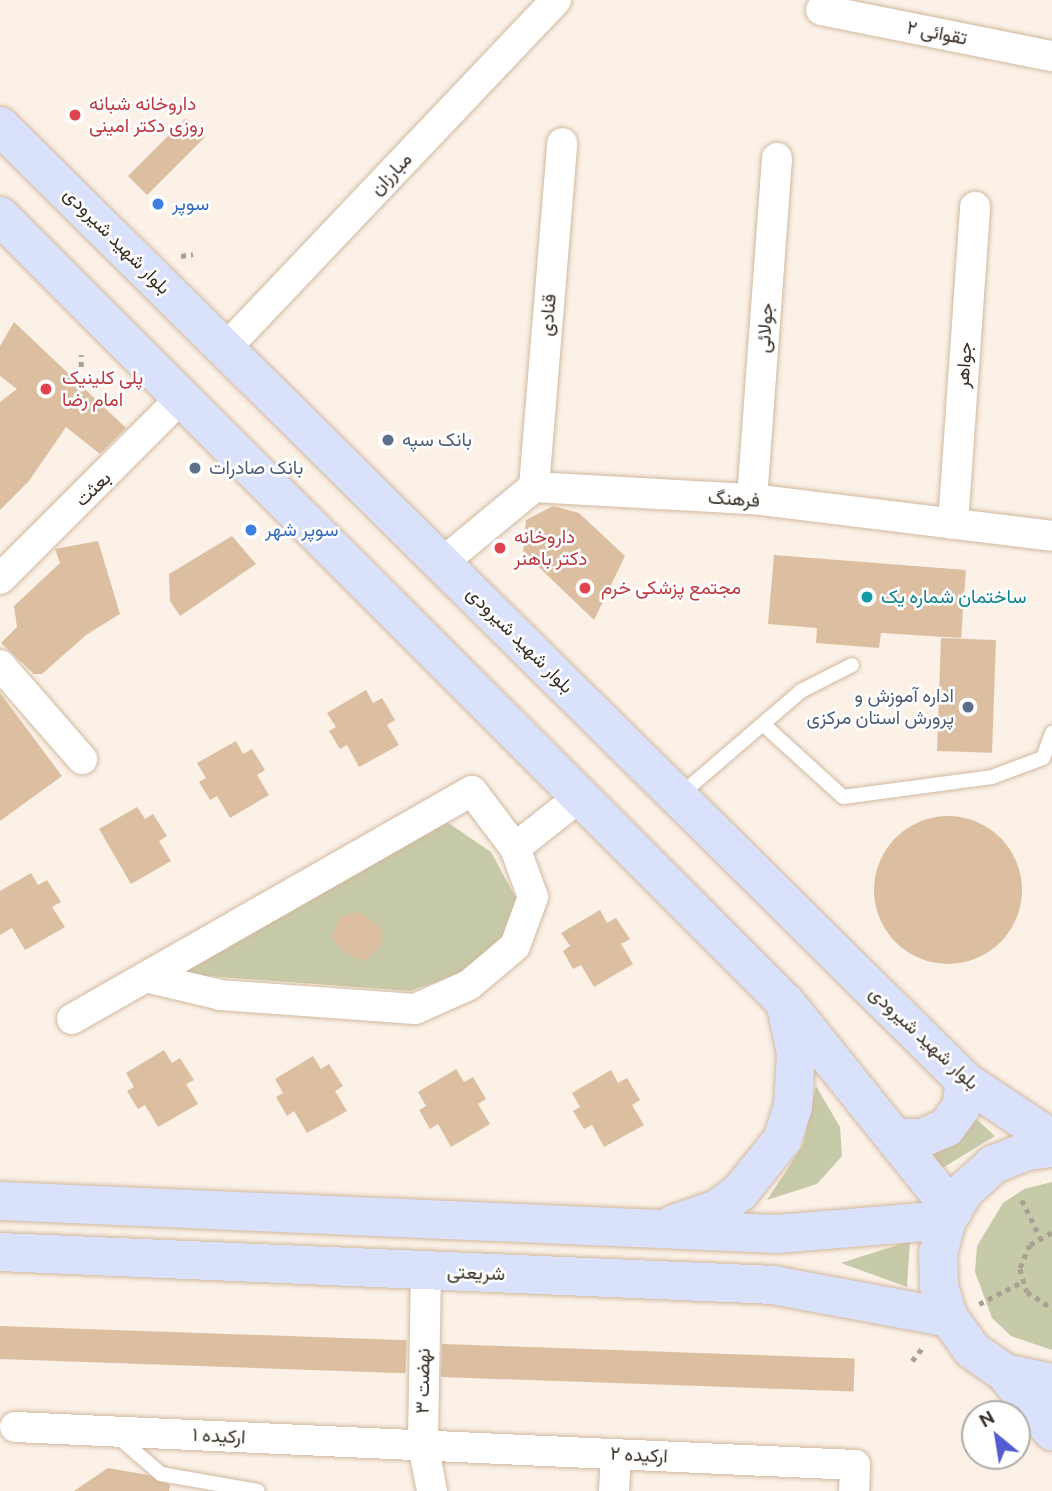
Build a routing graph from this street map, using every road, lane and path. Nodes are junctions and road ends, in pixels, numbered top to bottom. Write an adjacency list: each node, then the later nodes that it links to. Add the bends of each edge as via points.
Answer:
1 (556, 0): 11 (street, مبارزان)
2 (821, 10): 3 (street, تقوائی ۲)
3 (1052, 56)
4 (0, 126): 11 (main road, بلوار شهید شیرودی)
5 (562, 143): 15 (street, قنادی)
6 (777, 158): 16 (street, جولائی)
7 (975, 207): 17 (street, جواهر)
8 (0, 216): 14 (main road)
9 (193, 254): 10 (path)
10 (181, 256)
11 (225, 349): 19 (main road, بلوار شهید شیرودی)
12 (81, 355): 13 (path)
13 (81, 367)
14 (183, 396): 20 (street, بعثت); 27 (main road)
15 (534, 487): 16 (street, فرهنگ); 19 (street)
16 (752, 499): 17 (street, فرهنگ)
17 (953, 524): 18 (street, فرهنگ)
18 (1052, 536)
19 (442, 564): 26 (main road, بلوار شهید شیرودی)
20 (0, 579)
21 (0, 665): 25 (street)
22 (852, 665): 23 (lane, via 801,691)
23 (765, 726): 24 (lane, via 843,797 992,777 1043,758); 26 (lane)
24 (1052, 733)
25 (82, 759)
26 (678, 797): 32 (main road, بلوار شهید شیرودی)
27 (578, 798): 28 (street); 30 (main road)
28 (515, 848): 29 (street, via 472,791); 29 (street, via 533,897 515,946 469,985 415,1009 220,995)
29 (149, 978): 31 (street)
30 (786, 1003): 33 (main road); 39 (main road, via 796,1053 793,1107 782,1140 760,1174 717,1209)
31 (72, 1019)
32 (965, 1082): 33 (main road, via 961,1107 946,1128 922,1138); 34 (main road, بلوار شهید شیرودی)
33 (898, 1138): 38 (main road)
34 (1052, 1139)
35 (1052, 1148): 38 (main road, via 1027,1151 993,1165 966,1189)
36 (1022, 1200): 42 (path)
37 (0, 1201): 39 (main road)
38 (950, 1216): 41 (main road); 48 (main road, via 938,1253 939,1286)
39 (660, 1229): 41 (main road)
40 (1052, 1233): 42 (path)
41 (777, 1234): 46 (main road, via 797,1248 799,1261 795,1273)
42 (1040, 1237): 45 (path, via 1023,1256)
43 (0, 1252): 44 (main road, شریعتی)
44 (426, 1270): 46 (main road, شریعتی); 54 (street, نهضت ۳)
45 (1022, 1282): 47 (path, via 1034,1301); 48 (path)
46 (773, 1285): 48 (main road, شریعتی)
47 (1052, 1308)
48 (949, 1318): 49 (main road, via 972,1350)
49 (1004, 1373): 50 (main road); 53 (main road)
50 (1052, 1383)
51 (15, 1427): 52 (street, ارکیده ۱)
52 (112, 1431): 54 (street, ارکیده ۱); 57 (lane, via 161,1474)
53 (1052, 1431)
54 (422, 1445): 55 (street, ارکیده ۲); 58 (street, نهضت ۳)
55 (616, 1454): 56 (street, ارکیده ۲); 59 (street)
56 (854, 1478)
57 (258, 1491)
58 (432, 1491)
59 (614, 1491)

